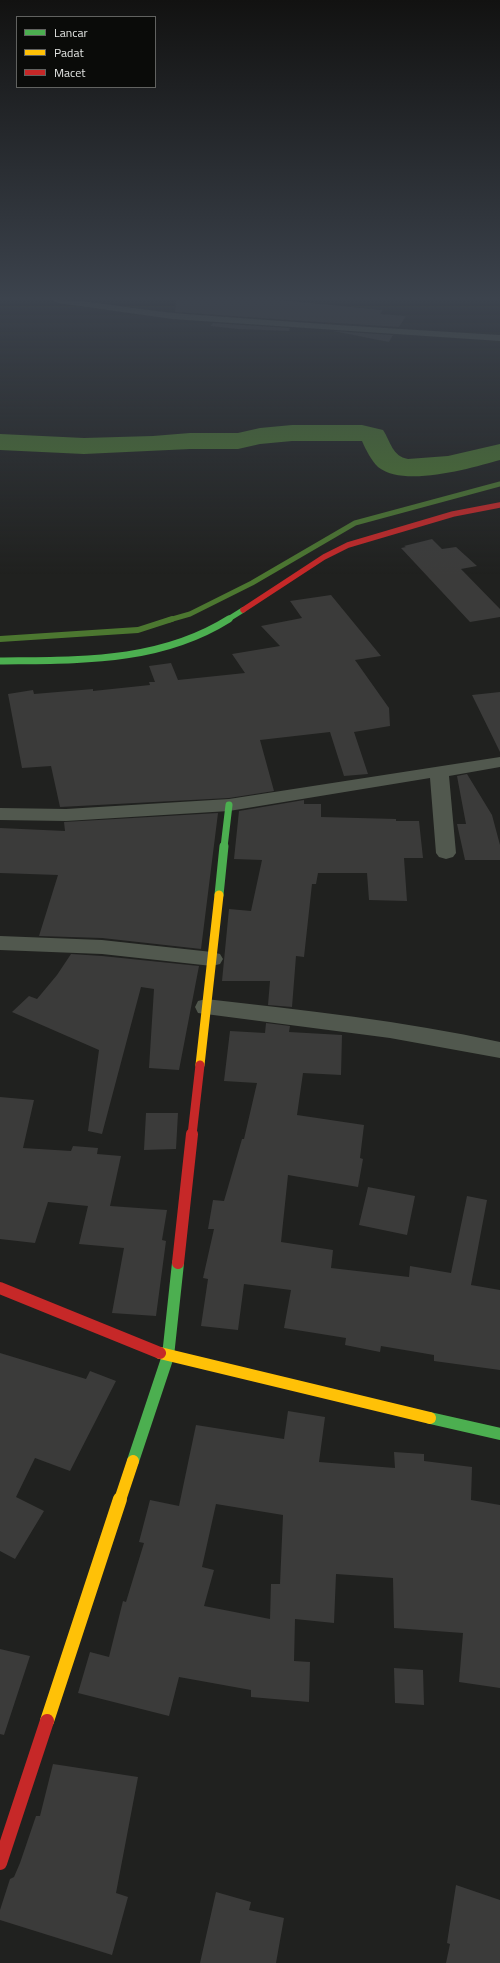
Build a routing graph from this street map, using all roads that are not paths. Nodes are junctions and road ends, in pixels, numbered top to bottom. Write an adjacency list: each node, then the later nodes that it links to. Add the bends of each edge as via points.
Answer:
1 (500, 505): 2 (street, via 453,514 348,545 324,557 237,614 190,640 114,658)
2 (0, 661)
3 (500, 762): 4 (street)
4 (439, 771): 5 (street); 7 (street)
5 (229, 805): 6 (street, via 66,815); 9 (street)
6 (0, 814)
7 (446, 853)
8 (0, 943): 9 (street, via 102,947)
9 (212, 959): 10 (street)
10 (206, 1007): 11 (street, via 343,1022 457,1040); 13 (street)
11 (500, 1050)
12 (0, 1288): 13 (street)
13 (168, 1356): 14 (street); 15 (street)
14 (500, 1434)
15 (0, 1863)

